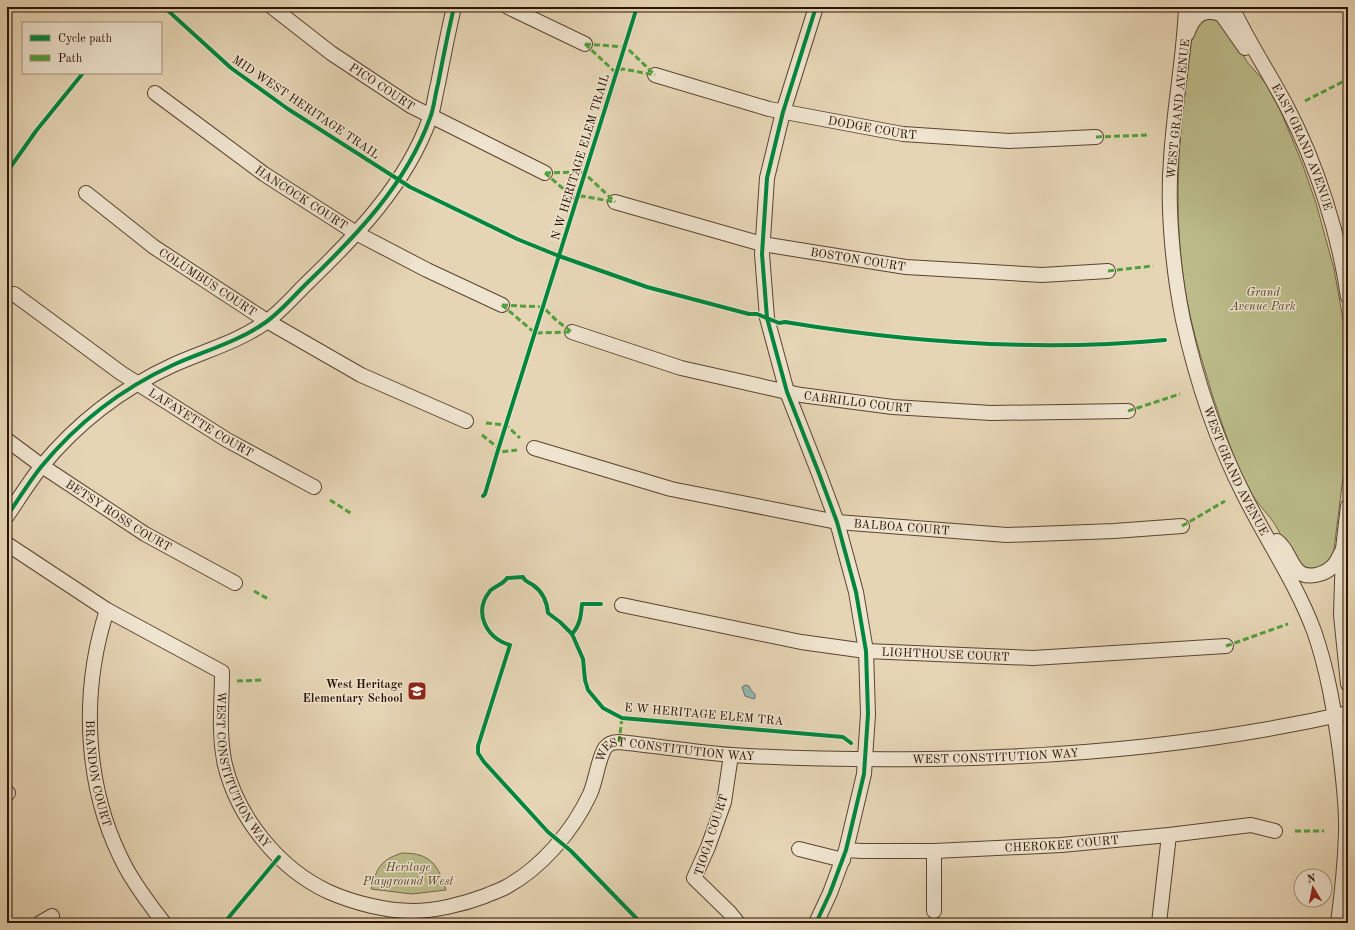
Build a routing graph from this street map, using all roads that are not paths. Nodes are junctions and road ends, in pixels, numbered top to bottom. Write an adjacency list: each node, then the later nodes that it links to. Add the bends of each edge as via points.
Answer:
1 (272, 7): 13 (street, PICO COURT, via 331,53)
2 (454, 7): 13 (street)
3 (508, 7): 8 (street)
4 (816, 7): 12 (street)
5 (1186, 7): 7 (street, WEST GRAND AVENUE)
6 (1232, 7): 9 (street, EAST GRAND AVENUE)
7 (1185, 40): 9 (street, via 1197,16 1218,12 1243,47); 38 (street, WEST GRAND AVENUE, via 1170,162 1175,269 1183,320 1205,398 1228,460)
8 (585, 44)
9 (1260, 59): 22 (street, EAST GRAND AVENUE, via 1303,141 1320,185 1334,232)
10 (655, 75): 12 (street, DODGE COURT)
11 (155, 93): 18 (street, HANCOCK COURT, via 264,174)
12 (783, 112): 14 (street, DODGE COURT, via 903,134 1009,141); 19 (street, via 767,178)
13 (431, 117): 15 (street, PICO COURT); 18 (street, via 416,150 398,180 380,206)
14 (1096, 137)
15 (545, 173)
16 (86, 193): 24 (street, COLUMBUS COURT, via 154,247)
17 (615, 202): 19 (street, BOSTON COURT)
18 (356, 233): 23 (street, HANCOCK COURT); 24 (street)
19 (762, 244): 20 (street, BOSTON COURT, via 906,267 1042,275); 27 (street, via 767,318)
20 (1108, 271)
21 (14, 294): 26 (street, LAFAYETTE COURT)
22 (1348, 297)
23 (502, 305)
24 (267, 322): 26 (street, via 232,342 173,366); 29 (street, COLUMBUS COURT, via 361,374)
25 (572, 332): 27 (street, CABRILLO COURT, via 682,368)
26 (138, 384): 32 (street, via 110,402 74,431); 33 (street, LAFAYETTE COURT, via 227,440)
27 (787, 392): 28 (street, CABRILLO COURT, via 893,407 991,413); 36 (street)
28 (1128, 410)
29 (466, 421)
30 (7, 440): 32 (street, BETSY ROSS COURT)
31 (534, 448): 36 (street, BALBOA COURT, via 671,489)
32 (42, 466): 35 (street); 41 (street, BETSY ROSS COURT, via 145,534)
33 (314, 487)
34 (1348, 506): 40 (street)
35 (7, 516)
36 (837, 522): 37 (street, BALBOA COURT, via 1007,535); 45 (street, via 856,592)
37 (1182, 526)
38 (1265, 533): 40 (street, via 1283,545 1298,571 1307,575 1328,571 1334,566); 47 (street, WEST GRAND AVENUE, via 1286,570 1314,631 1331,692)
39 (7, 544): 43 (street, WEST CONSTITUTION WAY)
40 (1343, 549): 46 (street, via 1341,615)
41 (235, 583)
42 (622, 604): 45 (street, LIGHTHOUSE COURT, via 801,642)
43 (107, 610): 58 (street, WEST CONSTITUTION WAY, via 222,672 220,723 225,766 241,807 279,857 302,876 329,892); 60 (street, BRANDON COURT, via 92,672 90,728 95,782 113,837 126,866 142,896)
44 (1226, 646): 45 (street, LIGHTHOUSE COURT, via 1033,658)
45 (866, 651): 49 (street)
46 (1348, 684)
47 (1341, 714): 49 (street, WEST CONSTITUTION WAY, via 1260,731 1083,753 1000,758); 55 (street, WEST GRAND AVENUE)
48 (731, 755): 49 (street, WEST CONSTITUTION WAY); 58 (street, WEST CONSTITUTION WAY, via 619,742 609,744 602,754 591,792 583,809 537,866 505,888 466,903); 61 (street, TIOGA COURT, via 724,802 694,878)
49 (866, 760): 54 (street)
50 (1275, 831): 51 (street, CHEROKEE COURT, via 1251,825)
51 (1170, 836): 53 (street, CHEROKEE COURT, via 1061,846); 63 (street)
52 (799, 848): 54 (street, CHEROKEE COURT)
53 (934, 851): 54 (street, CHEROKEE COURT, via 862,851); 56 (street)
54 (845, 855): 62 (street)
55 (1346, 868): 64 (street, WEST GRAND AVENUE)
56 (934, 911)
57 (52, 916): 59 (street)
58 (415, 917)
59 (40, 923)
60 (164, 923)
61 (738, 923)
62 (816, 923)
63 (1159, 923)
64 (1338, 923)

